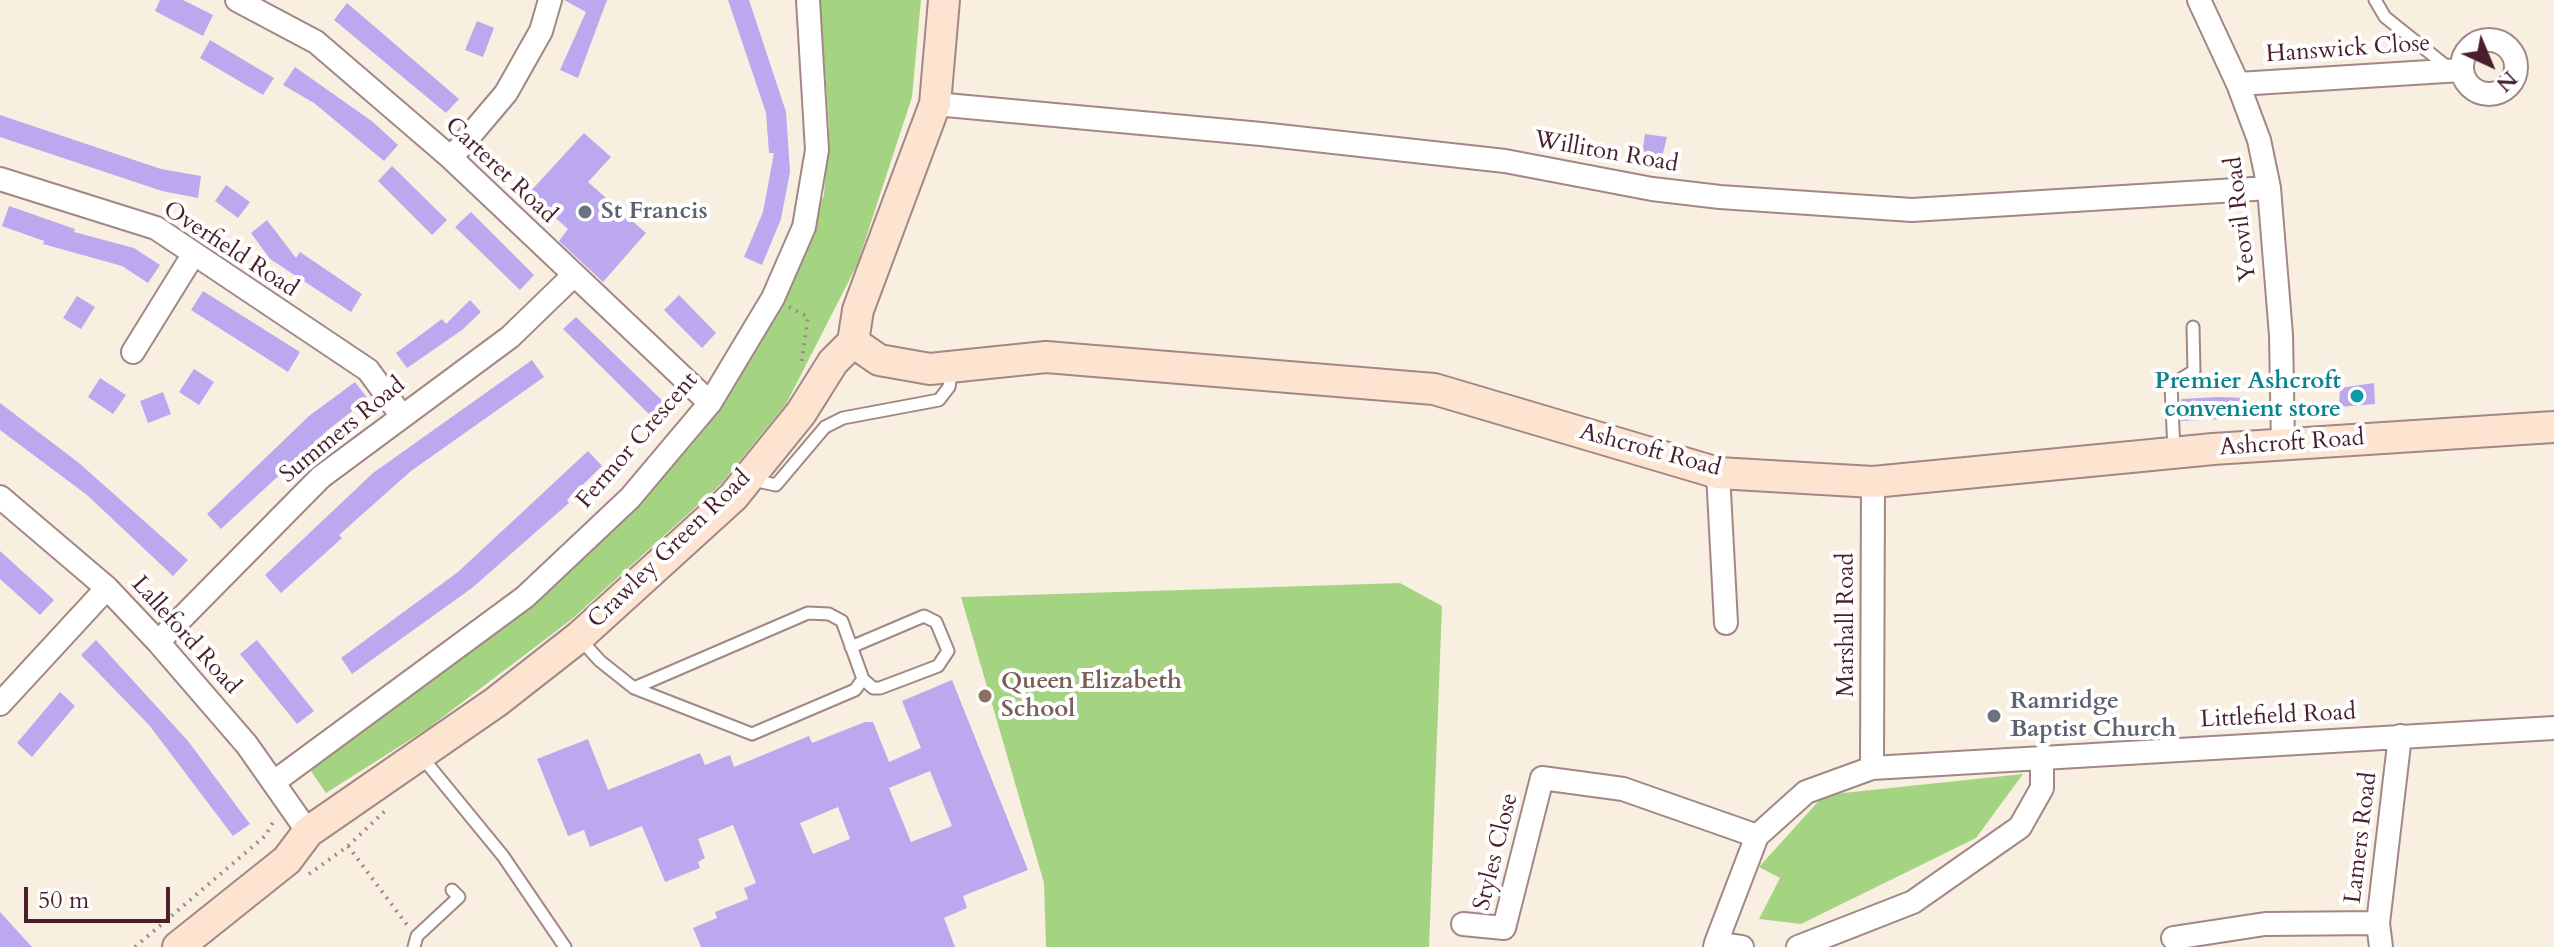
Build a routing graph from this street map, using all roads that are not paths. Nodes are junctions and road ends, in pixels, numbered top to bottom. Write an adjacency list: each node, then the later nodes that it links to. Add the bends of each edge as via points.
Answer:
1 (237, 0): 10 (street, Carteret Road, via 316,42)
2 (550, 0): 10 (street, via 541,31 506,93)
3 (808, 0): 19 (street, Fermor Crescent, via 817,150 804,227 773,298)
4 (944, 0): 9 (street)
5 (2199, 0): 8 (street, Yeovil Road)
6 (2375, 0): 7 (lane, via 2385,17)
7 (2456, 69): 8 (street, Hanswick Close)
8 (2238, 84): 12 (street, Yeovil Road, via 2259,140)
9 (935, 104): 12 (street, Williton Road, via 1505,161 1706,195 1912,210); 16 (street, via 858,310)
10 (451, 158): 14 (street, Carteret Road)
11 (0, 179): 13 (street, Overfield Road, via 156,228)
12 (2269, 188): 22 (street, Yeovil Road)
13 (193, 255): 17 (street); 20 (street, Overfield Road, via 368,370)
14 (573, 276): 19 (street, Carteret Road); 20 (street, Summers Road, via 510,337)
15 (2193, 327): 23 (lane, via 2194,371 2171,385)
16 (853, 342): 18 (street, Ashcroft Road, via 879,360 930,369); 25 (street, Crawley Green Road)
17 (133, 352)
18 (952, 367): 24 (street, Ashcroft Road, via 1046,357 1434,389); 25 (lane, via 949,387 939,400 843,418 825,427 776,485)
19 (710, 403): 41 (street, Fermor Crescent, via 630,498 525,597)
20 (401, 415): 31 (street, Summers Road, via 321,477)
21 (2554, 427): 22 (street, Ashcroft Road)
22 (2283, 444): 23 (street, Ashcroft Road)
23 (2174, 454): 26 (street, Ashcroft Road)
24 (1718, 473): 26 (street, Ashcroft Road); 29 (street)
25 (748, 479): 30 (street, Crawley Green Road)
26 (1873, 482): 40 (street, Marshall Road)
27 (0, 497): 28 (street, Lalleford Road)
28 (107, 588): 31 (street, Lalleford Road); 35 (street)
29 (1726, 623)
30 (579, 637): 34 (lane); 38 (street, Crawley Green Road)
31 (158, 642): 41 (street, Lalleford Road)
32 (851, 647): 33 (lane); 33 (lane, via 924,616 936,622 948,651 938,666 880,688); 34 (lane, via 842,621 808,613)
33 (863, 679): 34 (lane, via 855,690 752,734)
34 (634, 688)
35 (0, 704)
36 (2554, 728): 37 (street, Littlefield Road)
37 (2400, 736): 39 (street, Littlefield Road); 45 (street, Lamers Road)
38 (420, 756): 42 (street, Crawley Green Road); 51 (lane, via 503,856)
39 (2042, 757): 40 (street, Littlefield Road); 53 (street, via 2042,788 2020,827 1913,902)
40 (1872, 768): 43 (street, Littlefield Road, via 1806,792)
41 (274, 782): 42 (street, Lalleford Road)
42 (308, 832): 50 (street, Crawley Green Road, via 287,860)
43 (1757, 836): 46 (street, Styles Close, via 1623,789 1542,778 1504,928); 49 (street, Littlefield Road)
44 (452, 890): 48 (lane, via 459,897)
45 (2378, 923): 47 (street, via 2265,924); 54 (street, Lamers Road)
46 (1463, 924)
47 (2173, 938)
48 (415, 941)
49 (1715, 945): 52 (street)
50 (178, 947)
51 (565, 947)
52 (1742, 947)
53 (1798, 947)
54 (2381, 947)

